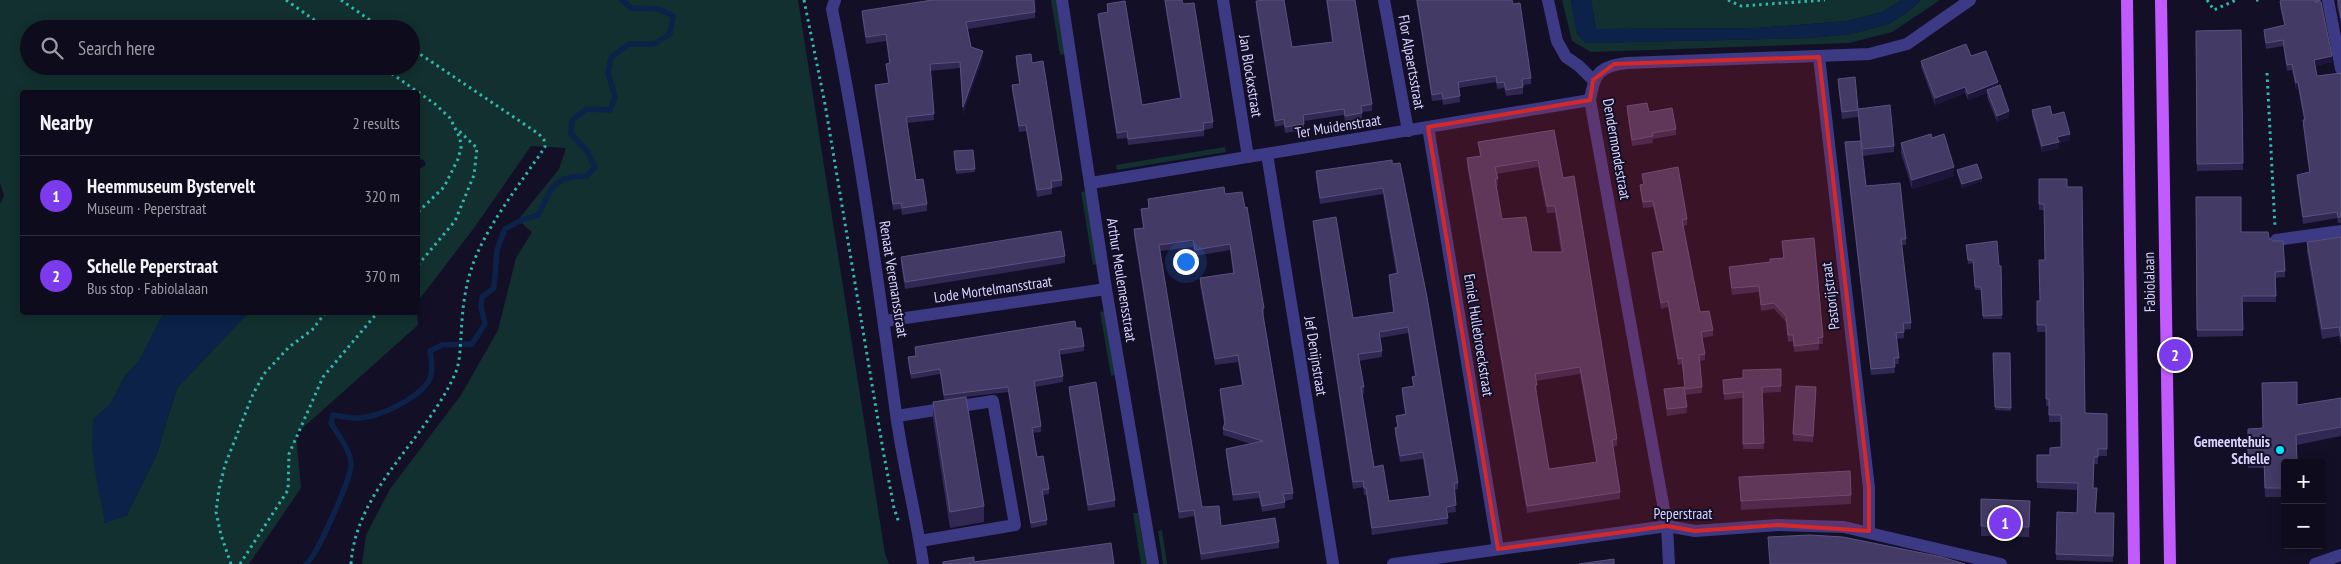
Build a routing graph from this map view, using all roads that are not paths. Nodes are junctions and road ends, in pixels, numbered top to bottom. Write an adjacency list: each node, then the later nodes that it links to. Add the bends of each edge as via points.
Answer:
1 (835, 0): 22 (street, Renaat Veremansstraat, via 832,10)
2 (1062, 0): 18 (street, Arthur Meulemensstraat)
3 (1222, 0): 17 (street, Jan Blockxstraat)
4 (1384, 0): 15 (street, Flor Alpaertsstraat)
5 (1548, 0): 12 (street, via 1557,41 1566,57)
6 (1970, 0): 10 (street, Dendermondestraat, via 1907,44 1869,54)
7 (2128, 0): 36 (main road, Fabiolalaan)
8 (2161, 0): 37 (main road, Fabiolalaan)
9 (2328, 0): 11 (street)
10 (1819, 57): 12 (street, Dendermondestraat, via 1614,64 1603,69); 25 (street, Pastorijstraat, via 1868,488)
11 (2341, 69)
12 (1593, 80): 13 (street, Dendermondestraat)
13 (1590, 100): 14 (street, Ter Muidenstraat); 24 (street, Dendermondestraat)
14 (1428, 127): 15 (street, Ter Muidenstraat); 27 (street, Emiel Hullebroeckstraat)
15 (1408, 131): 16 (street, Ter Muidenstraat)
16 (1267, 154): 17 (street, Ter Muidenstraat); 31 (street, Jef Denijnstraat)
17 (1248, 157): 18 (street, Ter Muidenstraat)
18 (1091, 183): 21 (street, Arthur Meulemensstraat)
19 (2341, 231): 20 (street)
20 (2276, 240)
21 (1106, 288): 22 (street, Lode Mortelmansstraat); 30 (street, Arthur Meulemensstraat)
22 (885, 321): 23 (street, Renaat Veremansstraat)
23 (897, 416): 26 (street, Renaat Veremansstraat); 26 (street, via 993,401 995,411 1015,524)
24 (1667, 526): 25 (street, Peperstraat, via 1695,531 1778,524); 27 (street, Peperstraat); 34 (street, Dendermondestraat)
25 (1868, 531): 35 (street, Peperstraat)
26 (920, 541): 29 (street, Renaat Veremansstraat)
27 (1498, 549): 33 (street, Peperstraat)
28 (2341, 555): 38 (street)
29 (923, 564)
30 (1152, 564)
31 (1333, 564)
32 (1393, 564): 33 (street, Peperstraat)
33 (1397, 564)
34 (1669, 564)
35 (2001, 564)
36 (2134, 564)
37 (2170, 564)
38 (2315, 564)

